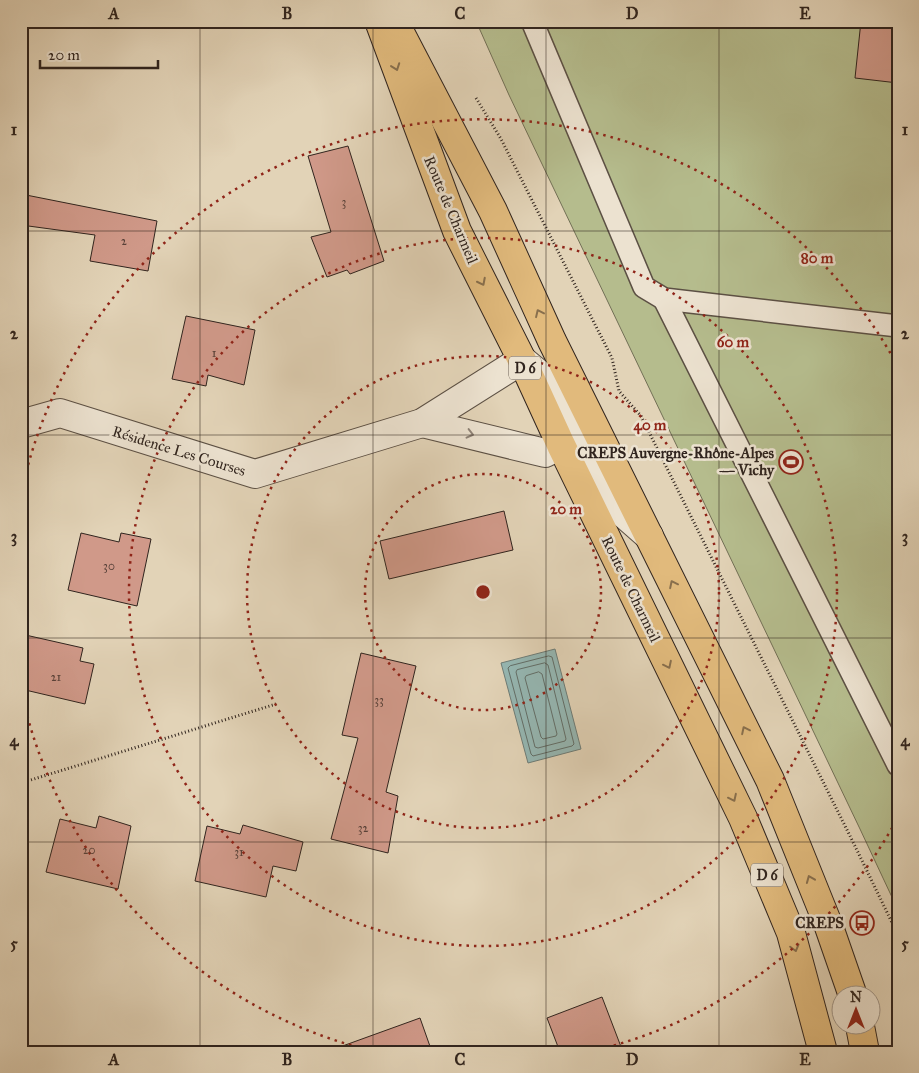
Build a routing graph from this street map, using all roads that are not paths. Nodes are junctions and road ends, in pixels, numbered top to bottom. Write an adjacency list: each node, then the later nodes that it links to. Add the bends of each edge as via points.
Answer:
1 (379, 21): 7 (main road, Route de Charmeil / D 6, one-way to 7, via 457,231)
2 (394, 21): 6 (main road, D 6, one-way to 2, via 493,212)
3 (532, 21): 4 (lane, via 644,287)
4 (664, 299): 5 (lane); 13 (lane)
5 (898, 326)
6 (552, 341): 8 (street); 12 (main road, D 6)
7 (522, 360): 8 (street); 9 (street, Résidence Les Courses); 11 (main road, Route de Charmeil / D 6)
8 (558, 390): 11 (street); 12 (street, via 616,507)
9 (422, 422): 10 (street, Résidence Les Courses, via 255,474 60,413); 11 (street, one-way to 11, via 545,453)
10 (21, 424)
11 (560, 446): 16 (main road, Route de Charmeil / D 6, one-way to 16, via 743,818 791,933)
12 (649, 537): 14 (main road, D 6, one-way to 12, via 770,780)
13 (898, 765)
14 (850, 986)
15 (862, 1036): 17 (main road)
16 (823, 1052)
17 (865, 1052)

